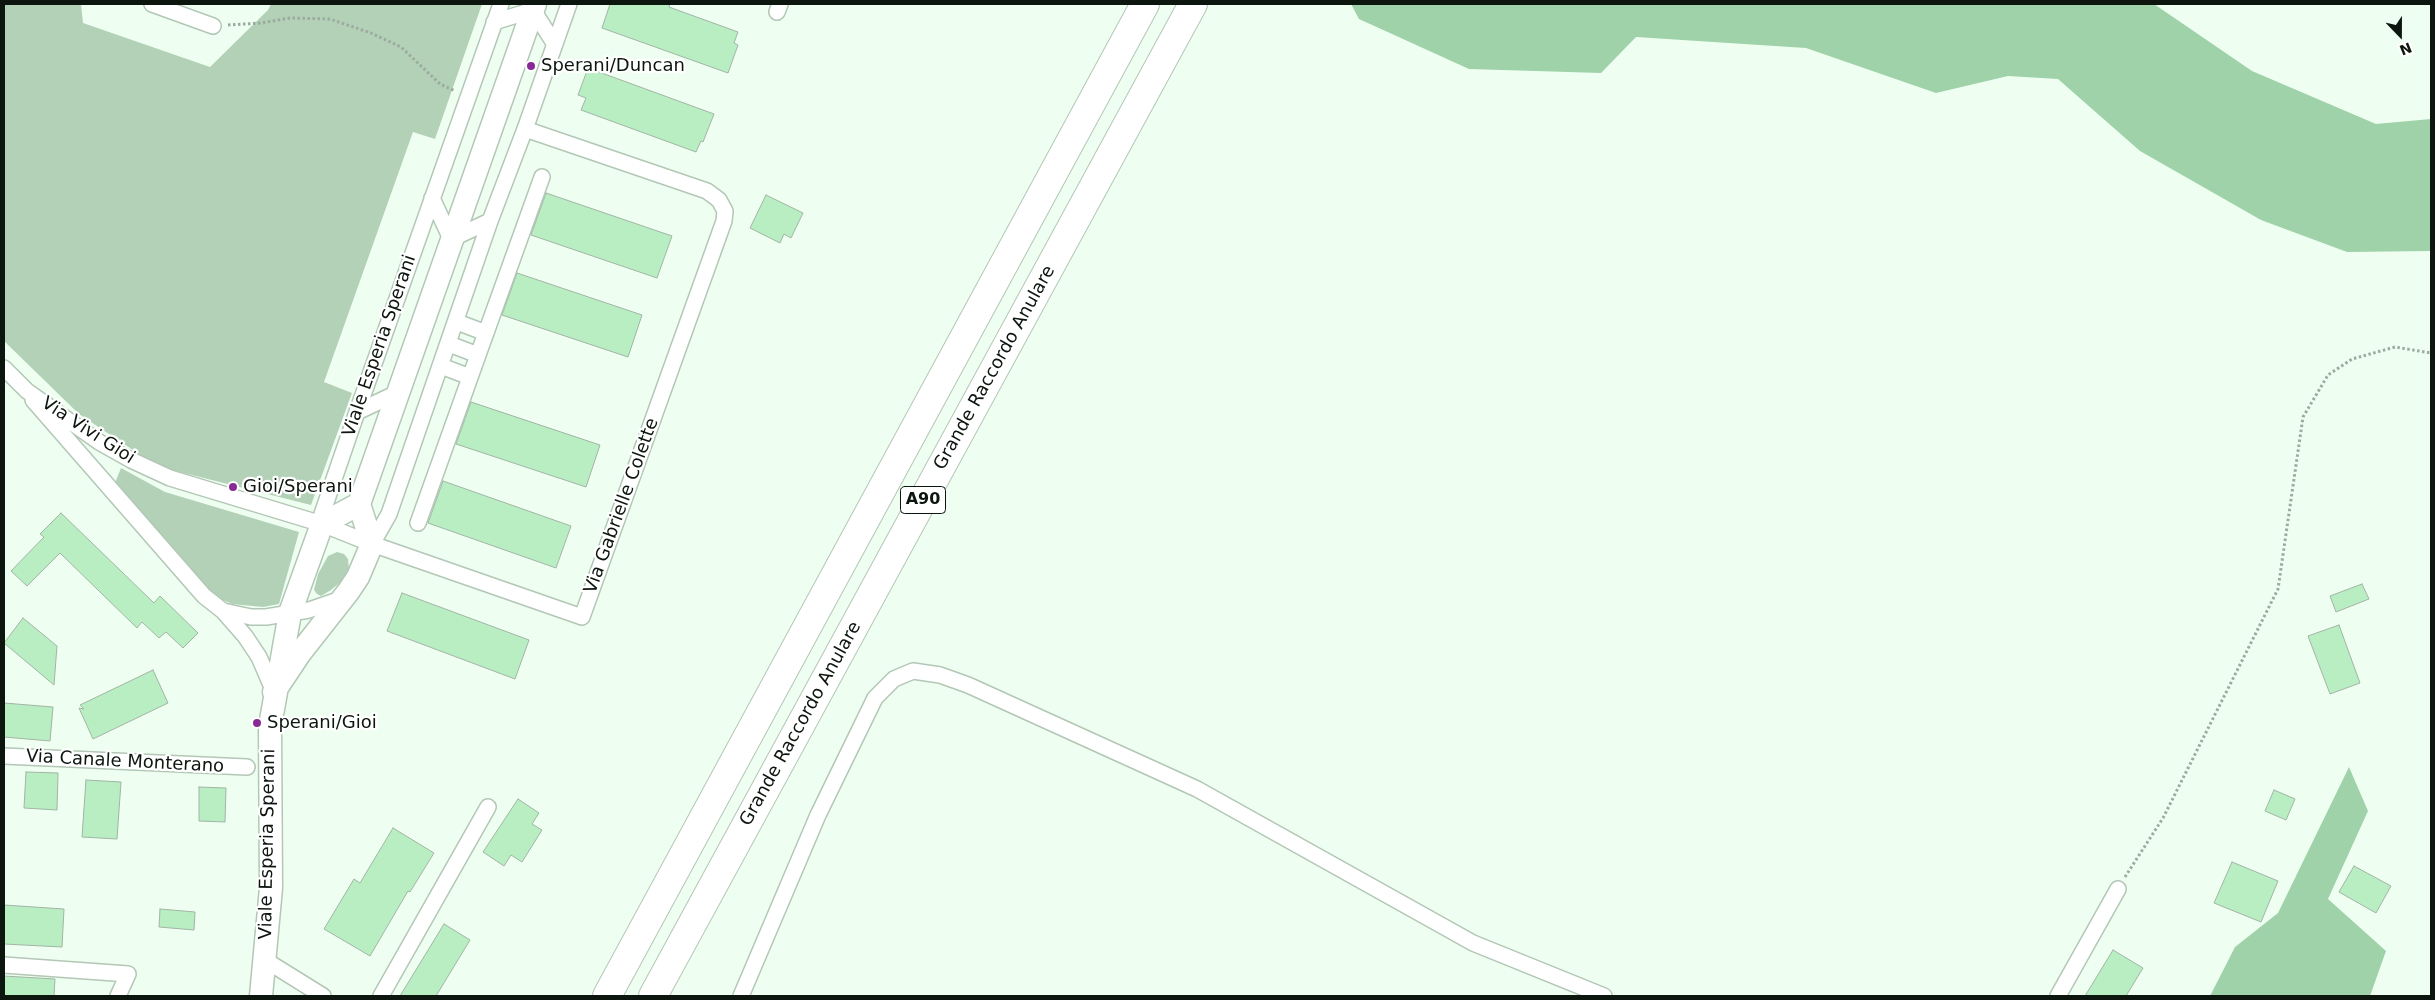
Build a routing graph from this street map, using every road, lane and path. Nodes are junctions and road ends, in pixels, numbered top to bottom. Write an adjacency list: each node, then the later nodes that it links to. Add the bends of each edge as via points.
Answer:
1 (152, 4): 8 (street)
2 (501, 4): 7 (street, Viale Esperia Sperani)
3 (569, 4): 9 (street, Viale Esperia Sperani)
4 (1145, 4): 45 (highway, A90)
5 (1193, 4): 46 (highway, Grande Raccordo Anulare / A90)
6 (534, 7): 7 (street); 9 (street); 15 (street, Viale Esperia Sperani)
7 (494, 22): 10 (street, Viale Esperia Sperani)
8 (212, 26): 10 (path, via 290,18 330,19 371,32 401,47 440,84)
9 (554, 43): 11 (street, Viale Esperia Sperani)
10 (467, 97): 13 (street, Viale Esperia Sperani)
11 (525, 130): 14 (street, Viale Esperia Sperani); 30 (street, Via Gabrielle Colette, via 707,192 716,196 724,207 724,221 582,617)
12 (542, 177): 17 (street)
13 (432, 198): 15 (street); 26 (street, Viale Esperia Sperani)
14 (490, 220): 15 (street); 16 (street, Viale Esperia Sperani)
15 (451, 239): 25 (street, Viale Esperia Sperani)
16 (457, 322): 17 (street); 18 (street, Viale Esperia Sperani)
17 (486, 333): 20 (street)
18 (449, 344): 20 (street); 21 (street, Viale Esperia Sperani)
19 (2431, 353): 38 (path, via 2396,347 2352,359 2328,375 2303,418 2278,589 2163,818)
20 (478, 355): 23 (street)
21 (441, 366): 23 (street); 30 (street, Viale Esperia Sperani, via 389,514)
22 (4, 368): 24 (street, Via Vivi Gioi)
23 (470, 377): 29 (street)
24 (26, 390): 28 (street, Via Vivi Gioi, via 99,442 144,466 180,482); 32 (street, Via Vivi Gioi, via 204,596)
25 (397, 393): 26 (street); 27 (street, Viale Esperia Sperani)
26 (357, 412): 28 (street, Viale Esperia Sperani, via 322,514)
27 (359, 504): 28 (street); 30 (street)
28 (322, 524): 30 (street, Via Vivi Gioi); 33 (street, Viale Esperia Sperani)
29 (418, 524)
30 (372, 544): 31 (street, Viale Esperia Sperani, via 358,577)
31 (344, 598): 33 (street, Via Vivi Gioi); 34 (street, Viale Esperia Sperani)
32 (223, 611): 33 (street, Via Vivi Gioi, via 251,617); 34 (street, Via Vivi Gioi, via 259,656)
33 (290, 614): 34 (street, Viale Esperia Sperani)
34 (274, 692): 39 (street, Viale Esperia Sperani, via 269,744 271,888)
35 (4, 756): 36 (street, Via Canale Monterano)
36 (247, 768)
37 (488, 808): 44 (street)
38 (2118, 889): 49 (street)
39 (265, 960): 42 (street, Viale Esperia Sperani); 43 (street)
40 (4, 965): 41 (street, via 128,974)
41 (118, 996)
42 (261, 996)
43 (323, 996)
44 (381, 996)
45 (607, 996)
46 (653, 996)
47 (741, 996): 48 (street, via 818,815 875,698 894,679 914,671 940,675 968,685 1197,789 1472,943)
48 (1604, 996)
49 (2058, 996)

